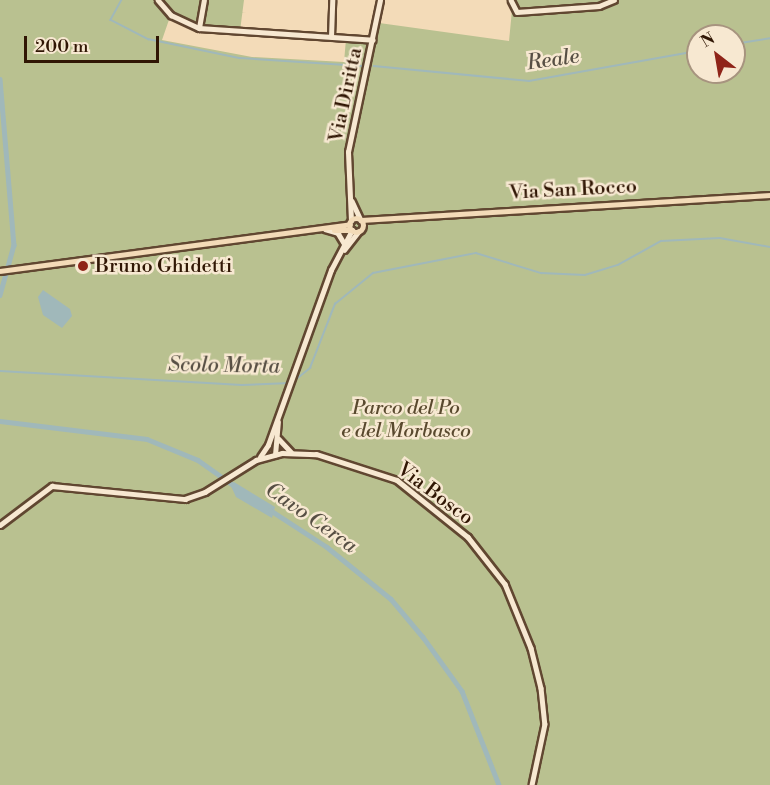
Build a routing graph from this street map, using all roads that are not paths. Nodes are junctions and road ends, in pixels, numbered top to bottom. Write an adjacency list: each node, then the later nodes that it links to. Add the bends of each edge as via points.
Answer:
1 (158, 0): 7 (street, via 171,15)
2 (204, 0): 7 (street)
3 (332, 0): 8 (street)
4 (380, 0): 9 (street, Via Diritta)
5 (511, 0): 6 (street, via 517,12 599,6)
6 (614, 0)
7 (199, 28): 8 (street)
8 (331, 37): 9 (street)
9 (373, 40): 11 (street, Via Diritta, via 348,152)
10 (770, 195): 13 (main road, Via San Rocco)
11 (349, 196): 12 (street, Via Diritta); 13 (street, Via Diritta)
12 (350, 222): 13 (main road, Via San Rocco); 14 (main road); 16 (main road)
13 (362, 223): 16 (main road)
14 (319, 229): 15 (street); 19 (main road)
15 (334, 230): 16 (main road); 17 (street)
16 (355, 231): 17 (street); 18 (street)
17 (344, 243): 18 (street)
18 (335, 262): 20 (street)
19 (0, 272)
20 (279, 418): 21 (street); 22 (street)
21 (279, 439): 23 (street); 24 (street)
22 (268, 445): 24 (street); 25 (street)
23 (293, 453): 24 (street, Via Bosco); 27 (street, Via Bosco, via 358,464 398,480 468,537 505,584 531,648 541,688 545,724)
24 (275, 455): 25 (street, Via Bosco)
25 (256, 460): 26 (street, Via Bosco, via 195,497 176,499 52,486)
26 (0, 525)
27 (532, 785)

